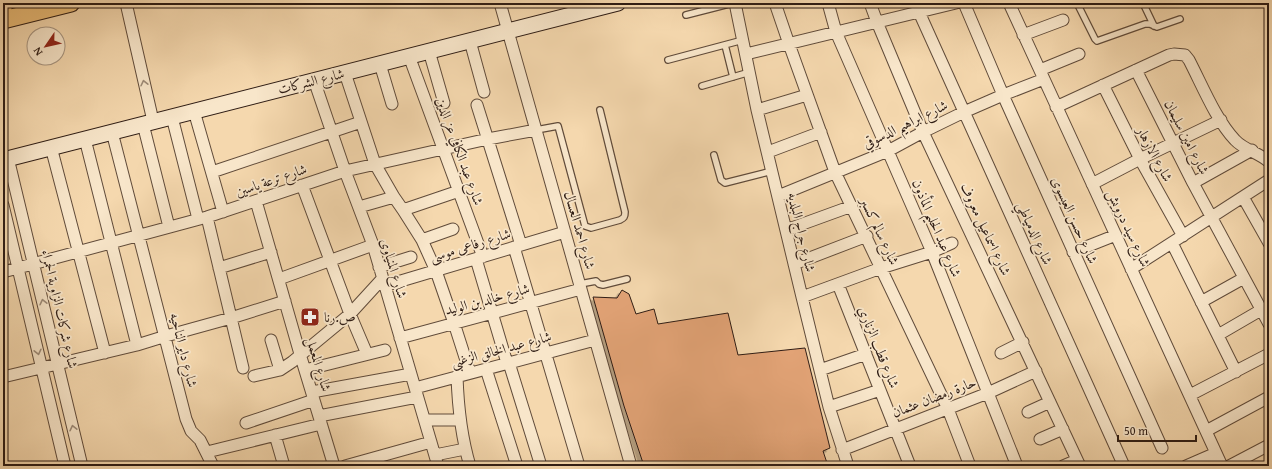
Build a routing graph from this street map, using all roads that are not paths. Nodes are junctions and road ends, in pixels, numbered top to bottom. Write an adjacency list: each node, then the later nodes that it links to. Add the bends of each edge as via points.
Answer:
1 (71, 3): 17 (main road)
2 (126, 3): 56 (street, one-way to 2)
3 (500, 3): 21 (street, شارع احمد العسال)
4 (618, 3): 21 (main road, شارع الشركات)
5 (734, 3): 15 (lane); 24 (street, شارع جراج البلديه)
6 (775, 3): 26 (street, شارع سالم كسبر)
7 (828, 3): 22 (street, شارع عبد الحليم المأذون)
8 (870, 3): 19 (street, شارع اسماعيل معروف)
9 (956, 3): 14 (street)
10 (964, 3): 44 (street, شارع حسن العيسوى)
11 (1009, 3): 23 (street, شارع سيد درويش)
12 (1078, 3): 20 (lane, via 1097,41 1147,23)
13 (1143, 3): 20 (lane)
14 (919, 12): 19 (street); 52 (street, شارع الدمياطي)
15 (686, 15)
16 (1180, 19): 20 (lane)
17 (3, 20)
18 (1063, 20): 23 (street)
19 (877, 22): 22 (street); 61 (street, شارع اسماعيل معروف)
20 (1154, 26)
21 (508, 31): 25 (main road, شارع الشركات); 57 (street, شارع احمد العسال)
22 (836, 32): 26 (street); 68 (street, شارع عبد الحليم المأذون)
23 (1023, 35): 37 (street, شارع سيد درويش)
24 (743, 40): 27 (lane); 29 (street, شارع جراج البلديه)
25 (470, 41): 28 (main road, شارع الشركات); 42 (street)
26 (789, 44): 29 (street); 43 (street, شارع سالم كسبر)
27 (724, 45): 32 (lane); 38 (lane)
28 (429, 51): 31 (main road, شارع الشركات); 45 (street)
29 (746, 54): 35 (street, شارع جراج البلديه)
30 (1079, 54): 37 (street, شارع ابراهيم الدسوقي)
31 (409, 56): 33 (main road, شارع الشركات); 66 (street, شارع عبد الكافي عز الدين)
32 (668, 60)
33 (380, 64): 36 (main road, شارع الشركات); 46 (street)
34 (1136, 70): 40 (street); 54 (street, via 1174,54 1185,55); 64 (street, شارع امين سليمان)
35 (750, 72): 38 (lane); 50 (street, شارع جراج البلديه)
36 (345, 73): 39 (main road, شارع الشركات); 55 (street)
37 (1042, 75): 44 (street, شارع ابراهيم الدسوقي); 48 (street, شارع سيد درويش)
38 (733, 77): 41 (lane)
39 (314, 80): 51 (main road, شارع الشركات); 59 (street, شارع المنياوى)
40 (1103, 85): 48 (street); 71 (street, شارع الازهار)
41 (702, 86)
42 (484, 92)
43 (807, 95): 50 (street); 60 (street, شارع سالم كسبر)
44 (1003, 95): 52 (street, شارع ابراهيم الدسوقي); 113 (street, شارع حسن العيسوى)
45 (444, 103)
46 (392, 104)
47 (477, 105): 63 (street)
48 (1056, 107): 81 (street, شارع سيد درويش)
49 (600, 110): 57 (lane, via 625,212 625,216 620,220 590,228 585,226 558,126)
50 (757, 110): 69 (street, شارع جراج البلديه)
51 (194, 111): 53 (main road, شارع الشركات); 77 (street)
52 (964, 112): 61 (street, شارع ابراهيم الدسوقي); 217 (street, شارع الدمياطي)
53 (172, 117): 56 (main road, شارع الشركات); 93 (street)
54 (1221, 120): 64 (street); 67 (street, via 1237,142)
55 (361, 122): 59 (street); 74 (street)
56 (148, 123): 58 (main road, شارع الشركات); 95 (street)
57 (536, 130): 63 (street, شارع ترعة ياسين); 98 (street, شارع احمد العسال)
58 (112, 132): 62 (main road, شارع الشركات); 99 (street, شارع داير الناحيه)
59 (332, 132): 75 (street, شارع المنياوى); 77 (street)
60 (821, 132): 69 (street); 78 (street, شارع سالم كسبر)
61 (923, 132): 68 (street, شارع ابراهيم الدسوقي); 147 (street, شارع اسماعيل معروف)
62 (85, 139): 65 (main road, شارع الشركات); 104 (street)
63 (488, 139): 66 (street, شارع ترعة ياسين); 109 (street)
64 (1173, 144): 71 (street); 80 (street, شارع امين سليمان)
65 (51, 147): 72 (main road, شارع الشركات); 110 (street)
66 (444, 148): 74 (street, شارع ترعة ياسين); 83 (street, شارع عبد الكافي عز الدين)
67 (1252, 150): 73 (street); 80 (street)
68 (888, 151): 78 (street, شارع ابراهيم الدسوقي); 112 (street, شارع عبد الحليم المأذون)
69 (768, 152): 76 (street, شارع جراج البلديه)
70 (714, 155): 76 (lane, via 721,180 725,183)
71 (1140, 158): 81 (street); 102 (street, شارع الازهار)
72 (6, 159): 117 (street, شارع شركات الزاوية الحمراء)
73 (1269, 162)
74 (375, 164): 75 (street, شارع ترعة ياسين); 85 (street)
75 (345, 171): 82 (street, شارع ترعة ياسين); 90 (street, شارع المنياوى)
76 (772, 171): 84 (street, شارع جراج البلديه)
77 (212, 172): 92 (street)
78 (836, 172): 84 (street, شارع ابراهيم الدسوقي); 89 (street, شارع سالم كسبر)
79 (1269, 180): 86 (street)
80 (1193, 183): 94 (street, شارع امين سليمان)
81 (1092, 184): 100 (street, شارع سيد درويش)
82 (302, 186): 87 (street, شارع ترعة ياسين); 116 (street)
83 (459, 191): 91 (street); 115 (street, شارع عبد الكافي عز الدين)
84 (778, 196): 97 (street, شارع جراج البلديه)
85 (394, 197): 90 (street); 91 (street)
86 (1243, 197): 94 (street); 107 (street)
87 (256, 201): 92 (street, شارع ترعة ياسين); 111 (street, شارع المعمل)
88 (3, 205): 120 (street)
89 (852, 206): 97 (street); 101 (street, شارع سالم كسبر)
90 (359, 207): 108 (street, شارع المنياوى)
91 (403, 210): 103 (street)
92 (223, 212): 93 (street, شارع ترعة ياسين)
93 (202, 218): 95 (street, شارع ترعة ياسين); 121 (street)
94 (1211, 218): 102 (street); 126 (street, شارع امين سليمان)
95 (169, 227): 99 (street, شارع ترعة ياسين)
96 (453, 229): 103 (street)
97 (786, 230): 118 (street, شارع جراج البلديه)
98 (565, 232): 109 (street, شارع رفاعى موسى); 131 (street, شارع احمد العسال)
99 (139, 235): 104 (street, شارع ترعة ياسين); 143 (street, شارع داير الناحيه)
100 (1116, 235): 113 (street); 123 (street, شارع سيد درويش)
101 (867, 236): 118 (street); 122 (street, شارع سالم كسبر)
102 (1183, 236): 106 (street)
103 (422, 240): 124 (street)
104 (111, 243): 110 (street, شارع ترعة ياسين); 148 (street)
105 (952, 243): 112 (street)
106 (1172, 243): 123 (street); 135 (street)
107 (1269, 243)
108 (373, 245): 116 (street); 119 (street, شارع المنياوى)
109 (517, 246): 115 (street, شارع رفاعى موسى); 134 (street)
110 (78, 252): 117 (street, شارع ترعة ياسين); 150 (street)
111 (271, 252): 121 (street); 127 (street, شارع المعمل)
112 (932, 252): 122 (street); 174 (street, شارع عبد الحليم المأذون)
113 (1073, 252): 194 (street, شارع حسن العيسوى)
114 (411, 257): 119 (street)
115 (480, 258): 124 (street, شارع رفاعى موسى); 137 (street, شارع عبد الكافي عز الدين)
116 (330, 260): 127 (street); 138 (street)
117 (34, 264): 120 (street, شارع ترعة ياسين); 158 (street, شارع شركات الزاوية الحمراء, one-way to 117)
118 (794, 264): 132 (street, شارع جراج البلديه)
119 (379, 267): 129 (street, شارع المنياوى)
120 (18, 268): 125 (street, شارع ترعة ياسين); 159 (street, one-way to 159)
121 (219, 268): 139 (street)
122 (881, 268): 130 (street); 180 (street, شارع سالم كسبر)
123 (1131, 269): 175 (street, شارع سيد درويش)
124 (436, 271): 129 (street, شارع رفاعى موسى); 140 (street)
125 (3, 272)
126 (1244, 278): 135 (street); 136 (street, شارع امين سليمان)
127 (279, 279): 133 (street, شارع المعمل)
128 (627, 279): 131 (lane, via 603,285 596,281)
129 (383, 283): 138 (street); 144 (street, شارع المنياوى)
130 (838, 284): 132 (street); 155 (street, شارع قطب الزناري)
131 (580, 287): 134 (street, شارع خالد بن الوليد); 146 (street, شارع احمد العسال)
132 (802, 297): 164 (street, شارع جراج البلديه)
133 (285, 301): 139 (street); 153 (street, شارع المعمل)
134 (531, 302): 137 (street, شارع خالد بن الوليد); 151 (street)
135 (1201, 302): 142 (street)
136 (1261, 310): 141 (street, شارع امين سليمان); 142 (street)
137 (492, 313): 140 (street, شارع خالد بن الوليد); 157 (street, شارع عبد الكافي عز الدين)
138 (350, 314): 153 (street); 154 (street)
139 (231, 318): 143 (street); 160 (street)
140 (454, 323): 144 (street, شارع خالد بن الوليد); 167 (street)
141 (1269, 324)
142 (1218, 335): 166 (street)
143 (166, 336): 148 (street); 196 (street, شارع داير الناحيه, via 186,419)
144 (400, 338): 168 (street, شارع المنياوى)
145 (271, 340): 162 (street)
146 (595, 340): 151 (street, شارع عبد الخالق الزغبى); 211 (street, شارع احمد العسال)
147 (1023, 342): 152 (street); 165 (street, شارع اسماعيل معروف)
148 (137, 345): 150 (street)
149 (385, 350): 154 (street)
150 (105, 353): 158 (street)
151 (546, 353): 157 (street, شارع عبد الخالق الزغبى); 210 (street)
152 (1001, 353)
153 (300, 354): 162 (street); 163 (street, شارع المعمل)
154 (367, 354): 163 (street)
155 (866, 354): 164 (street); 172 (street, شارع قطب الزناري)
156 (1269, 354): 166 (street)
157 (508, 363): 161 (street, شارع عبد الخالق الزغبى); 209 (street, شارع عبد الكافي عز الدين)
158 (57, 364): 159 (street); 202 (street, شارع شركات الزاوية الحمراء, one-way to 158)
159 (42, 367): 169 (street); 201 (street)
160 (243, 368)
161 (486, 369): 167 (street, شارع عبد الخالق الزغبى); 208 (street)
162 (280, 370): 170 (street)
163 (306, 370): 176 (street, شارع المعمل)
164 (820, 370): 179 (street, شارع جراج البلديه)
165 (1036, 371): 174 (street, حارة رمضان عثمان); 178 (street, شارع اسماعيل معروف)
166 (1236, 372): 175 (street)
167 (470, 373): 171 (street, شارع عبد الخالق الزغبى)
168 (410, 374): 173 (street, شارع المنياوى); 176 (street)
169 (3, 376)
170 (254, 376)
171 (457, 376): 173 (street, شارع عبد الخالق الزغبى); 184 (street)
172 (880, 390): 179 (street); 186 (street, شارع قطب الزناري)
173 (416, 392): 182 (street, شارع عبد الخالق الزغبى); 183 (street, شارع المنياوى)
174 (988, 393): 180 (street, حارة رمضان عثمان); 215 (street, شارع عبد الحليم المأذون)
175 (1190, 395): 188 (street, شارع سيد درويش)
176 (313, 396): 182 (street, شارع المعمل); 185 (street)
177 (1269, 397): 188 (street)
178 (1050, 402): 181 (street); 187 (street, شارع اسماعيل معروف)
179 (829, 407): 195 (street, شارع جراج البلديه)
180 (948, 409): 186 (street, حارة رمضان عثمان); 214 (street, شارع سالم كسبر)
181 (1028, 412)
182 (320, 420): 189 (street, شارع عبد الخالق الزغبى); 205 (street, شارع المعمل)
183 (425, 420): 184 (street); 191 (street, شارع المنياوى)
184 (460, 420): 193 (street)
185 (246, 423)
186 (895, 428): 195 (street, حارة رمضان عثمان); 199 (street, شارع قطب الزناري)
187 (1063, 429): 190 (street); 200 (street, شارع اسماعيل معروف)
188 (1206, 431): 197 (street, شارع سيد درويش)
189 (275, 435): 196 (street, شارع عبد الخالق الزغبى); 204 (street)
190 (1040, 439)
191 (431, 442): 198 (street, شارع المنياوى); 206 (street)
192 (1269, 445): 220 (street)
193 (465, 448): 198 (street); 207 (street)
194 (1162, 448)
195 (842, 450): 212 (street, شارع جراج البلديه)
196 (207, 452): 203 (street, شارع داير الناحيه)
197 (1216, 453): 218 (street); 219 (street, شارع سيد درويش)
198 (436, 461)
199 (909, 463): 213 (street)
200 (1079, 463): 216 (street)
201 (65, 466)
202 (82, 466)
203 (213, 466)
204 (284, 466)
205 (334, 466)
206 (345, 466)
207 (470, 466)
208 (516, 466)
209 (541, 466)
210 (579, 466)
211 (631, 466)
212 (848, 466)
213 (898, 466)
214 (970, 466)
215 (1017, 466)
216 (1063, 466)
217 (1124, 466)
218 (1186, 466)
219 (1222, 466)
220 (1229, 466)

